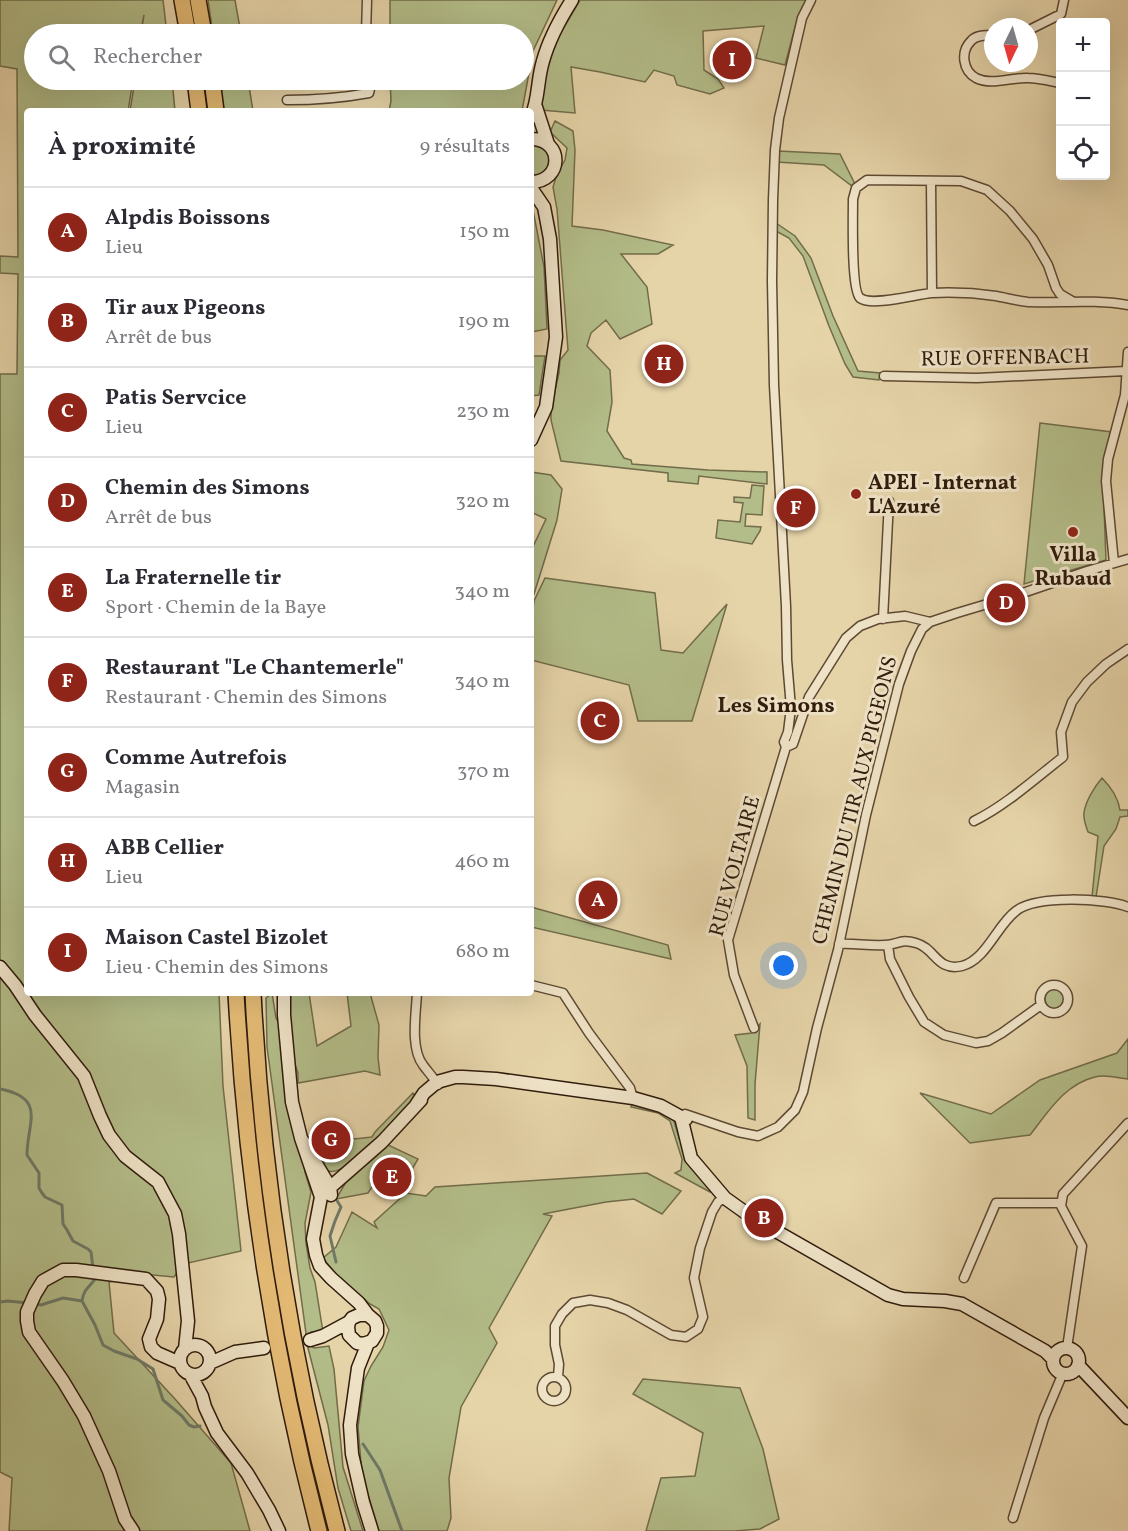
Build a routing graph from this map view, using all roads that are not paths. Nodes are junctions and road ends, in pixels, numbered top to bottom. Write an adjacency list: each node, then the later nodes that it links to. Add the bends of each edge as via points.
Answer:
1 (182, 0): 7 (highway)
2 (198, 0): 8 (highway)
3 (367, 0): 9 (street)
4 (572, 0): 19 (street, via 552,35)
5 (811, 0): 45 (street, via 802,18 779,116 773,200 774,385 791,708)
6 (1064, 0): 10 (street, via 1061,14)
7 (186, 24)
8 (202, 24)
9 (366, 24)
10 (1038, 26)
11 (984, 35): 12 (street, via 971,41 965,53 964,65 977,78 989,82 1026,78)
12 (1056, 82)
13 (197, 90): 17 (highway)
14 (213, 90): 18 (highway)
15 (370, 90): 16 (street, via 352,96)
16 (287, 100)
17 (200, 108)
18 (216, 108)
19 (534, 108)
20 (534, 114): 22 (street)
21 (534, 139): 22 (street)
22 (548, 144): 23 (street, via 556,160)
23 (545, 179): 25 (street); 27 (street)
24 (932, 181): 28 (street, via 961,181 987,190 1033,239); 29 (street); 29 (street, via 867,180 856,188 853,199 854,277 861,298 882,301)
25 (534, 182)
26 (534, 192): 27 (street)
27 (544, 207): 36 (street, via 550,239 556,337 546,407)
28 (1056, 288): 30 (street); 31 (street)
29 (932, 293): 30 (street)
30 (1045, 301): 31 (street)
31 (1072, 301): 32 (street)
32 (1125, 305)
33 (1128, 352): 34 (street)
34 (1126, 371): 35 (street, RUE OFFENBACH, via 976,378); 39 (street, via 1125,395 1106,481)
35 (884, 376)
36 (534, 433)
37 (889, 501): 41 (street)
38 (1128, 560): 39 (street)
39 (1114, 563): 42 (street)
40 (909, 616): 41 (street); 42 (street); 43 (street)
41 (883, 618): 45 (street, via 860,626 846,638 809,697 793,744)
42 (930, 622): 43 (street, CHEMIN DU TIR AUX PIGEONS)
43 (922, 629): 48 (street, CHEMIN DU TIR AUX PIGEONS, via 898,684)
44 (1128, 649): 46 (street, via 1106,664 1072,702 1060,732 1063,757)
45 (786, 747): 57 (street, RUE VOLTAIRE, via 728,940 734,975)
46 (974, 821)
47 (1128, 906): 49 (street, via 1093,900 1027,904 1016,911 972,962 963,966 950,968 919,943 904,940)
48 (840, 941): 49 (street); 60 (street, CHEMIN DU TIR AUX PIGEONS, via 803,1092 795,1110 778,1127 758,1136)
49 (888, 945): 56 (street, via 909,998 924,1022 944,1035 976,1043 988,1041)
50 (0, 967): 68 (street, via 84,1076 109,1135 125,1155 158,1182 175,1214)
51 (534, 987): 59 (street, via 563,993)
52 (236, 996): 87 (highway, via 243,1100 262,1256 292,1420)
53 (253, 996): 88 (highway, via 264,1142 278,1249 308,1416)
54 (284, 996): 62 (street, via 292,1102 301,1138)
55 (417, 996): 58 (street, via 416,1046 422,1065)
56 (1041, 1005)
57 (754, 1028)
58 (436, 1085): 59 (street, via 462,1077); 62 (street)
59 (630, 1094): 60 (street)
60 (685, 1117): 63 (street, via 690,1158)
61 (1128, 1123): 64 (street, via 1063,1194)
62 (327, 1193): 66 (street, via 313,1239 316,1255 320,1266)
63 (725, 1198): 75 (street, via 888,1295 962,1304); 81 (street, via 712,1212 700,1248 694,1278 703,1317 698,1329 686,1336 671,1335 627,1310 590,1300 573,1303 555,1326)
64 (1061, 1203): 65 (street, via 996,1203); 75 (street, via 1082,1246)
65 (964, 1278)
66 (350, 1296): 67 (street); 69 (street)
67 (368, 1315): 69 (street); 73 (street, via 378,1328 375,1338)
68 (188, 1321): 76 (street); 77 (street)
69 (350, 1321): 70 (street); 72 (street, via 348,1332)
70 (323, 1336): 71 (street); 72 (street)
71 (310, 1340)
72 (352, 1340): 73 (street); 78 (street)
73 (368, 1343): 78 (street)
74 (264, 1348): 77 (street)
75 (1055, 1353): 79 (street, via 1056,1370); 79 (street, via 1071,1349 1077,1354)
76 (182, 1355): 77 (street, via 192,1345); 80 (street, via 183,1368); 85 (street, via 164,1357 151,1347 149,1339 159,1309 157,1291 146,1279 63,1270 43,1281 27,1312 29,1332 84,1416)
77 (206, 1358): 80 (street, via 197,1374); 82 (street)
78 (358, 1368): 89 (street, via 350,1425 352,1454)
79 (1072, 1370): 83 (street, via 1088,1375); 84 (street, via 1044,1418)
80 (190, 1374): 82 (street)
81 (558, 1377)
82 (202, 1395): 86 (street, via 213,1426 247,1473)
83 (1128, 1418)
84 (1013, 1518)
85 (133, 1531)
86 (279, 1531)
87 (319, 1531)
88 (337, 1531)
89 (372, 1531)

